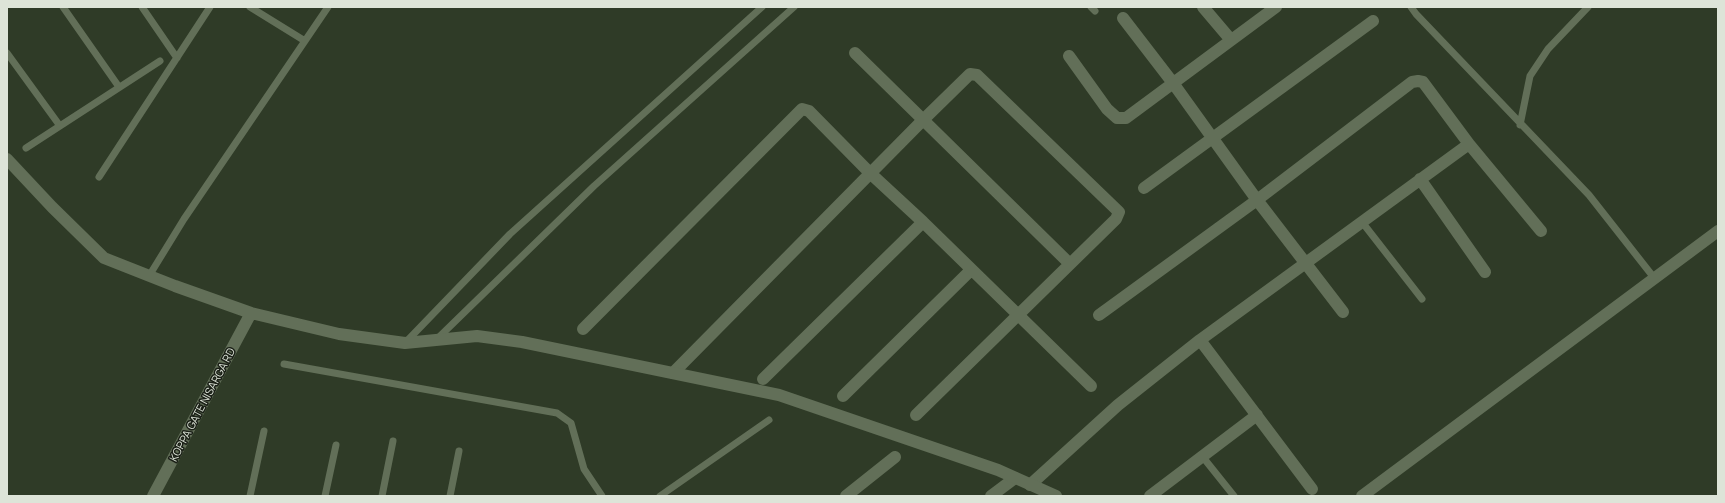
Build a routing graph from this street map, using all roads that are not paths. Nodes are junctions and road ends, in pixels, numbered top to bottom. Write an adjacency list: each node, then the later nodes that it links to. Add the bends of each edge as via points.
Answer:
1 (63, 7): 22 (lane)
2 (142, 7): 19 (lane)
3 (210, 7): 19 (lane)
4 (250, 7): 15 (lane)
5 (328, 7): 15 (lane)
6 (762, 7): 53 (lane, via 510,234)
7 (794, 7): 51 (lane, via 594,186)
8 (1203, 7): 14 (street)
9 (1276, 7): 14 (street)
10 (1411, 7): 24 (lane)
11 (1588, 7): 24 (lane, via 1548,49 1530,76)
12 (1123, 18): 21 (street)
13 (1373, 21): 26 (street)
14 (1231, 40): 21 (street)
15 (305, 41): 43 (lane, via 184,219)
16 (7, 53): 25 (lane)
17 (856, 53): 23 (street)
18 (1069, 56): 21 (street, via 1107,109 1117,118 1126,118)
19 (177, 58): 31 (lane)
20 (160, 61): 22 (lane)
21 (1173, 83): 26 (street)
22 (119, 87): 25 (lane)
23 (923, 120): 30 (street); 40 (street); 40 (street, via 970,74 977,75 1119,212 1116,219)
24 (1520, 125): 44 (lane, via 1589,195)
25 (60, 126): 28 (lane)
26 (1212, 138): 33 (street); 34 (street)
27 (1469, 144): 32 (street); 34 (street, via 1423,82 1418,80); 37 (street)
28 (26, 148)
29 (7, 159): 43 (street, via 104,258)
30 (870, 173): 35 (street); 50 (street, via 809,111 802,109); 55 (street)
31 (99, 177)
32 (1420, 179): 36 (street); 42 (street)
33 (1144, 188)
34 (1257, 200): 39 (street); 48 (street)
35 (923, 222): 41 (street); 56 (street)
36 (1362, 222): 39 (street); 45 (lane)
37 (1541, 231)
38 (1718, 231): 44 (street)
39 (1305, 262): 46 (street); 52 (street)
40 (1070, 264): 49 (street)
41 (971, 270): 49 (street); 58 (street)
42 (1485, 272)
43 (149, 276): 47 (street)
44 (1655, 279): 83 (street)
45 (1422, 299)
46 (1343, 312)
47 (251, 313): 53 (street, via 339,334); 71 (street, KOPPA GATE NISARGA RD)
48 (1099, 315)
49 (1018, 316): 57 (street); 59 (street)
50 (583, 329)
51 (436, 340): 53 (street); 55 (street, via 477,336 522,342)
52 (1200, 340): 60 (street); 69 (street, via 1118,405)
53 (405, 343)
54 (284, 364): 76 (lane, via 557,413 571,423 584,470)
55 (673, 373): 68 (street, via 779,395)
56 (763, 379)
57 (1091, 386)
58 (844, 396)
59 (916, 415)
60 (1257, 416): 66 (street); 70 (street)
61 (769, 420): 77 (lane)
62 (264, 431): 72 (lane)
63 (394, 441): 74 (lane)
64 (336, 445): 73 (lane)
65 (459, 451): 75 (lane)
66 (1202, 456): 81 (street); 82 (lane)
67 (895, 457): 78 (street)
68 (1015, 478): 69 (street); 79 (street)
69 (1030, 485): 80 (street)
70 (1312, 489)
71 (153, 496)
72 (250, 496)
73 (325, 496)
74 (382, 496)
75 (450, 496)
76 (602, 496)
77 (660, 496)
78 (846, 496)
79 (991, 496)
80 (1056, 496)
81 (1150, 496)
82 (1234, 496)
83 (1362, 496)

